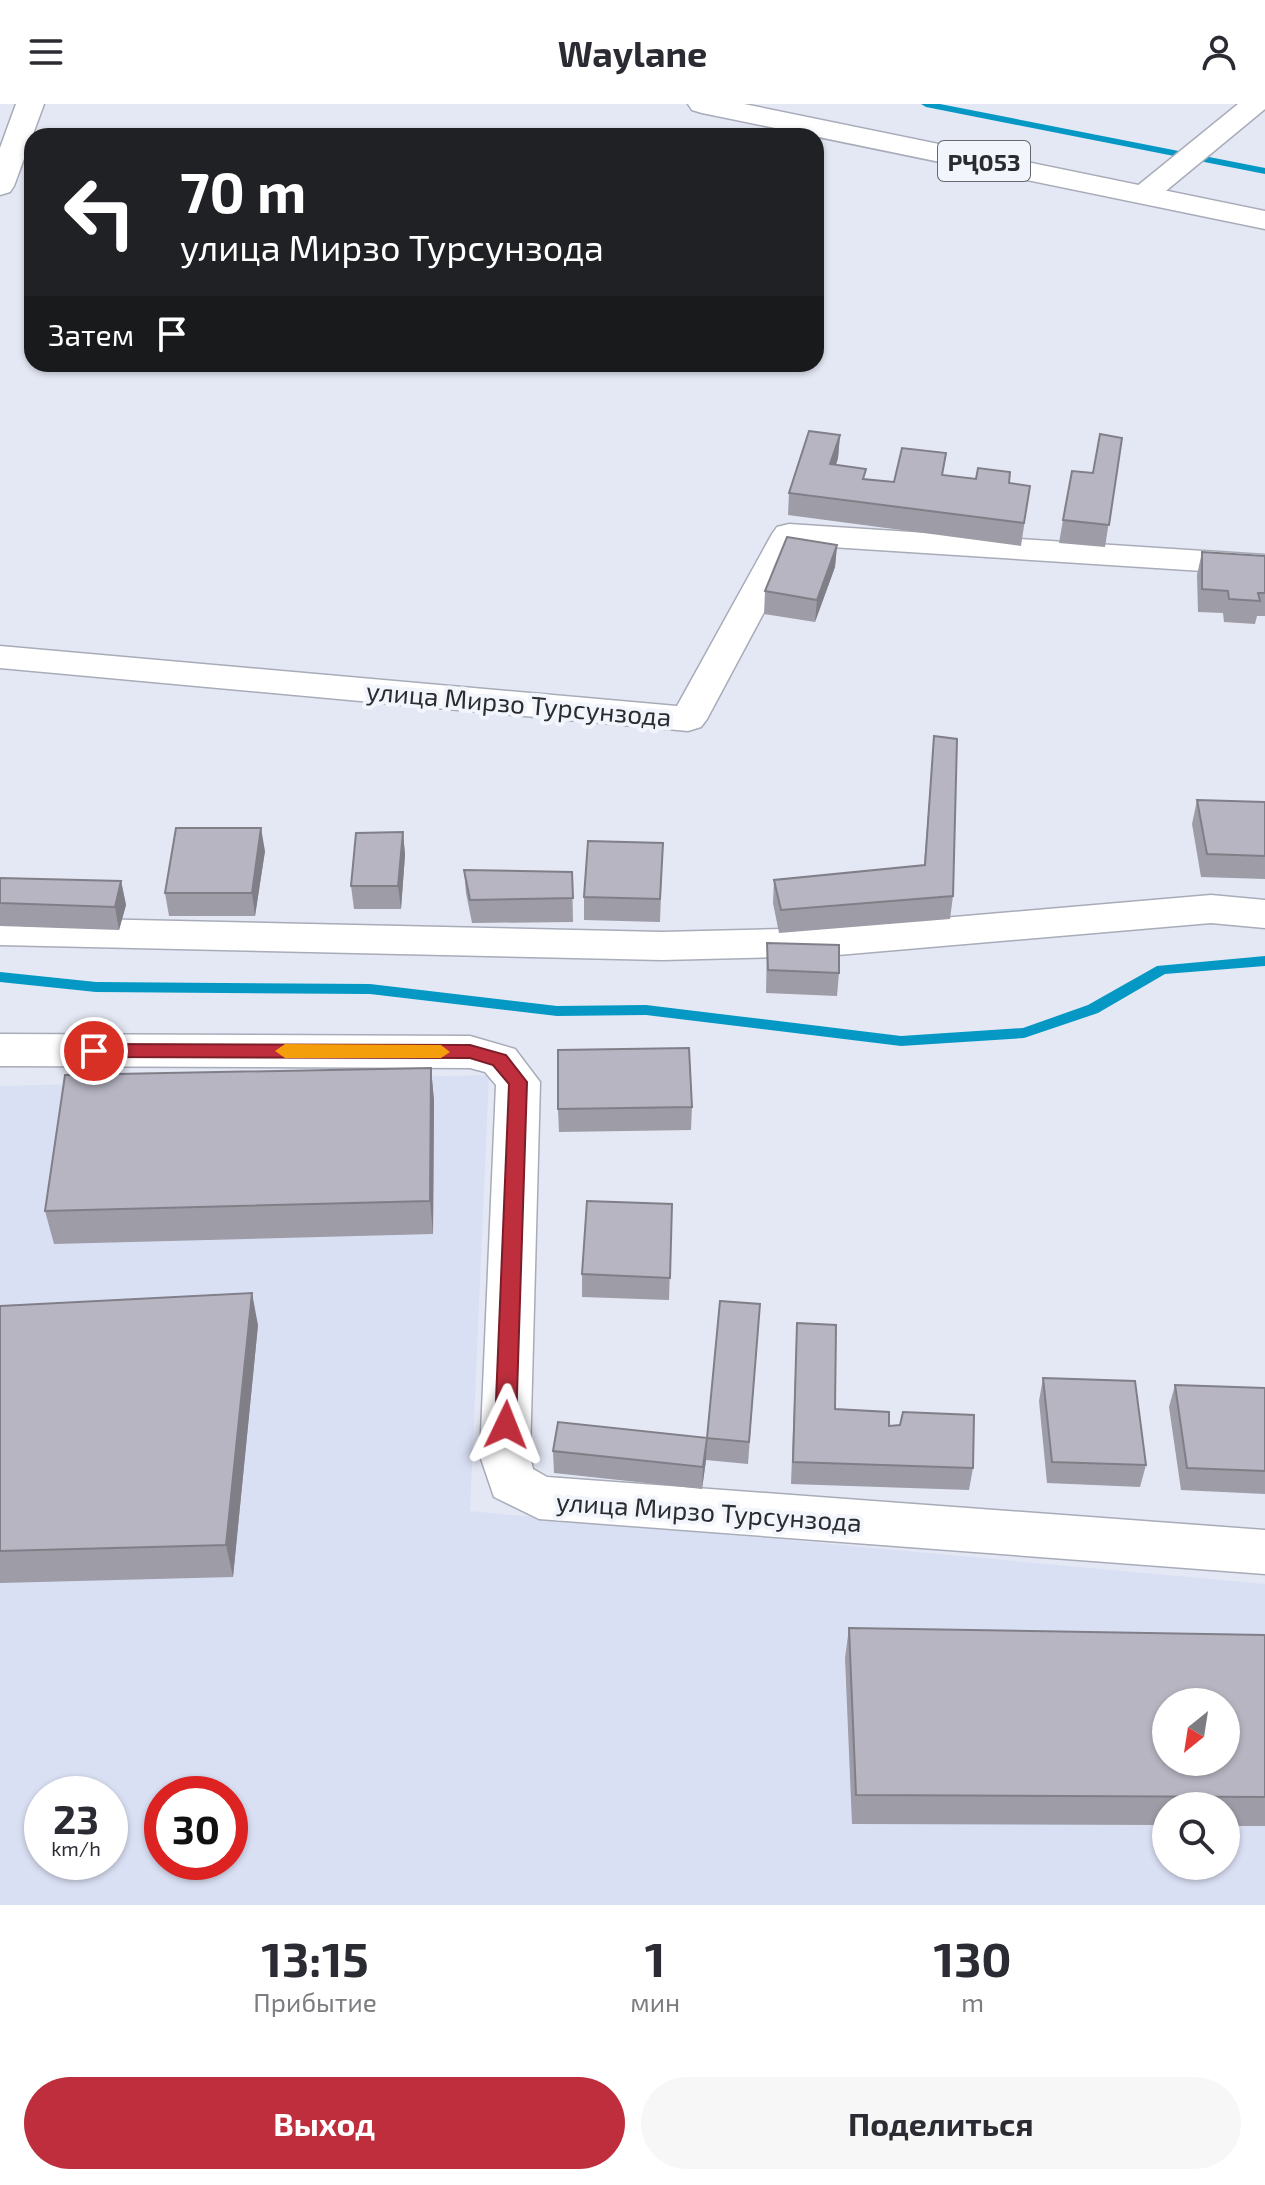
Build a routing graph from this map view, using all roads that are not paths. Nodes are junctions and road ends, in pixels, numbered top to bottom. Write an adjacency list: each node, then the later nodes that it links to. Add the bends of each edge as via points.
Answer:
1 (30, 104): 6 (street)
2 (702, 104): 4 (main road, РҶ053)
3 (1258, 107): 7 (street)
4 (822, 128)
5 (824, 128): 7 (main road, РҶ053)
6 (0, 186)
7 (1146, 193): 8 (main road, РҶ053)
8 (1265, 220)
9 (1265, 565): 10 (street, улица Мирзо Турсунзода, via 789,534 688,719)
10 (0, 657)
11 (1265, 914): 12 (street, via 1211,909 826,942 662,946)
12 (0, 931)
13 (0, 1050): 14 (street, улица Мирзо Турсунзода, via 470,1052 500,1060 518,1082 505,1456 512,1482 539,1498)
14 (1265, 1552)

